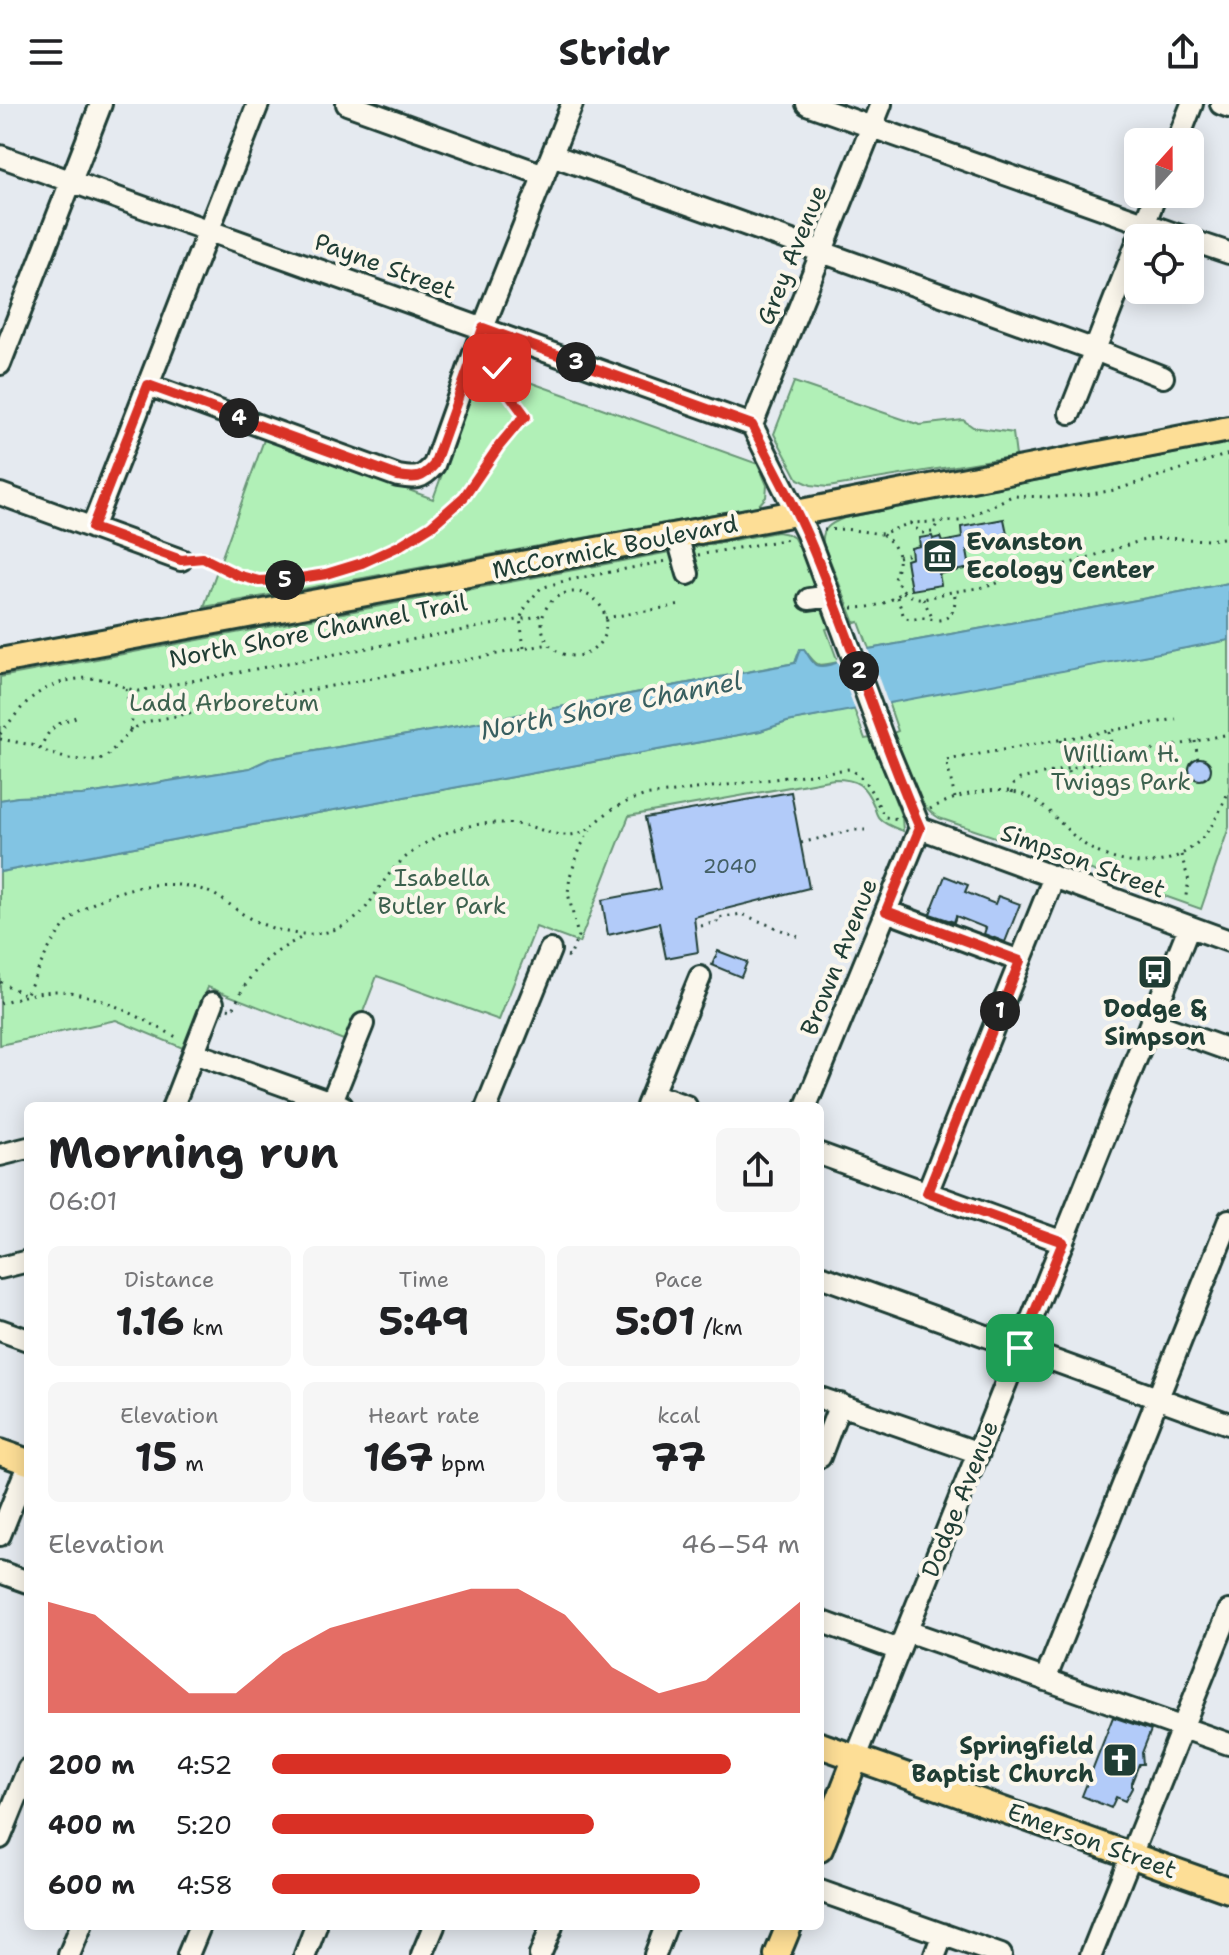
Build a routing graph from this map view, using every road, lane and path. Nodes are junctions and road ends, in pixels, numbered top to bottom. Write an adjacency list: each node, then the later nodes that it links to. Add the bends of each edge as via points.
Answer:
1 (101, 104): 15 (street)
2 (258, 104): 17 (street)
3 (347, 104): 14 (street)
4 (572, 104): 12 (street)
5 (807, 104): 10 (street)
6 (881, 104): 10 (street, Grey Avenue)
7 (1192, 104): 11 (street)
8 (1221, 104): 9 (street)
9 (1229, 107)
10 (871, 127): 16 (street); 19 (street, Grey Avenue)
11 (1183, 128)
12 (552, 155): 14 (street); 19 (street)
13 (0, 156): 15 (street, Payne Street)
14 (544, 175): 22 (street)
15 (72, 181): 17 (street, Payne Street); 25 (street)
16 (1124, 228)
17 (208, 230): 22 (street, Payne Street); 27 (street)
18 (1204, 244): 20 (street)
19 (822, 251): 23 (street); 29 (street, Grey Avenue)
20 (1229, 253)
21 (1124, 275): 23 (street)
22 (483, 328): 27 (street, via 434,465 413,479); 29 (street, Payne Street)
23 (1095, 350): 26 (street); 28 (street)
24 (496, 362): 44 (path, via 501,380 526,417 464,497 431,526 362,563 294,579 259,581 203,558)
25 (0, 364)
26 (1163, 377)
27 (148, 385): 36 (street)
28 (1070, 413)
29 (752, 425): 33 (street)
30 (1229, 429): 33 (main road, McCormick Boulevard)
31 (1229, 454): 35 (path, via 1115,490 1012,496 960,521)
32 (0, 494): 36 (street)
33 (796, 513): 42 (main road, McCormick Boulevard); 47 (street)
34 (910, 523): 35 (path); 35 (path, via 921,533 933,532); 38 (path)
35 (937, 523)
36 (92, 528): 44 (street)
37 (824, 530): 38 (path)
38 (882, 534): 43 (path)
39 (1229, 537): 45 (path, via 1140,541 993,585)
40 (793, 538): 42 (path)
41 (912, 554): 43 (path)
42 (683, 556): 55 (path, via 541,588); 59 (main road, McCormick Boulevard)
43 (898, 557): 46 (path, via 894,579)
44 (181, 560)
45 (954, 591): 50 (path); 56 (path, via 948,618)
46 (903, 592): 48 (path); 50 (path)
47 (830, 596): 49 (street); 53 (street)
48 (897, 597): 53 (path); 56 (path, via 904,617)
49 (809, 599)
50 (923, 599): 56 (path)
51 (681, 605): 54 (path)
52 (544, 615): 54 (path, via 556,598 576,593 595,600); 55 (path, North Shore Channel Trail); 57 (path)
53 (847, 617): 81 (street, via 882,736)
54 (605, 618): 57 (path, via 602,639 587,653 567,655)
55 (520, 619): 58 (path); 60 (path, North Shore Channel Trail, via 138,691)
56 (933, 619)
57 (549, 644): 58 (path, North Shore Channel Trail)
58 (524, 648): 63 (path, North Shore Channel Trail, via 145,722)
59 (0, 661)
60 (126, 689): 63 (path); 66 (path, North Shore Channel Trail, via 90,678 53,686 26,703)
61 (76, 717): 69 (path, via 51,728)
62 (1176, 719): 64 (path)
63 (130, 731): 69 (path, North Shore Channel Trail, via 98,761 68,759)
64 (1108, 732): 67 (path); 70 (path)
65 (1229, 734): 68 (path)
66 (0, 737): 69 (path, North Shore Channel Trail)
67 (1060, 740): 73 (path); 78 (path, via 946,760)
68 (1195, 741): 70 (path); 71 (path)
69 (40, 749)
70 (1114, 759): 72 (path)
71 (1198, 759)
72 (1102, 762): 73 (path); 74 (path)
73 (1066, 769): 75 (path); 77 (path, via 1020,779)
74 (1104, 769)
75 (1069, 776)
76 (1229, 790): 85 (path, via 1209,829)
77 (1012, 793): 78 (path); 85 (path, via 1036,802 1080,841 1111,859 1141,863)
78 (955, 798): 79 (path)
79 (930, 809)
80 (899, 819): 82 (path, via 885,817 869,786 849,769 643,796 616,807)
81 (920, 828): 86 (street, Simpson Street); 88 (street, Brown Avenue)
82 (590, 830): 91 (path, via 559,835 525,825 466,825 426,842 400,863 364,912 348,924); 94 (path, via 568,893 578,936 570,957)
83 (865, 830): 84 (path)
84 (801, 843)
85 (1181, 855): 87 (path, via 1189,881)
86 (1054, 877): 90 (street, Simpson Street); 95 (street)
87 (1185, 900)
88 (886, 911): 95 (street); 110 (street, Brown Avenue)
89 (701, 926): 92 (path, via 742,914)
90 (1189, 927): 93 (street, Simpson Street); 101 (street, Dodge Avenue)
91 (306, 936): 98 (path, via 249,918 198,888 145,885 109,896 70,920); 100 (path, via 258,968 233,1010)
92 (799, 937)
93 (1229, 941)
94 (550, 950): 109 (street)
95 (1020, 961): 114 (street)
96 (700, 977): 105 (street)
97 (0, 982): 98 (path)
98 (26, 995): 99 (path); 104 (path, via 68,991 114,1006 187,1043)
99 (0, 1003)
100 (213, 1003): 104 (street)
101 (1151, 1022): 103 (street); 116 (street, Dodge Avenue)
102 (363, 1024): 108 (street)
103 (1229, 1050)
104 (194, 1053): 106 (street); 107 (street)
105 (650, 1100)
106 (175, 1102)
107 (326, 1102)
108 (335, 1102)
109 (489, 1102)
110 (808, 1102)
111 (24, 1149): 112 (street)
112 (0, 1155)
113 (824, 1155): 114 (street)
114 (927, 1193): 116 (street)
115 (1229, 1220): 123 (street)
116 (1063, 1242): 122 (street, Dodge Avenue)
117 (24, 1262): 118 (street)
118 (0, 1268)
119 (824, 1277): 122 (street)
120 (0, 1330): 121 (street)
121 (24, 1339)
122 (1020, 1348): 123 (street); 129 (street, Dodge Avenue)
123 (1158, 1398): 126 (street); 138 (street)
124 (824, 1399): 125 (street)
125 (840, 1404): 127 (street); 129 (street)
126 (1229, 1424)
127 (824, 1446)
128 (0, 1452): 130 (main road)
129 (979, 1453): 137 (street, Dodge Avenue)
130 (24, 1462)
131 (24, 1474): 132 (street)
132 (0, 1535)
133 (0, 1572): 134 (street)
134 (24, 1581)
135 (1229, 1611): 139 (street)
136 (824, 1622): 137 (street)
137 (903, 1641): 138 (street); 142 (street, Dodge Avenue)
138 (1045, 1680): 139 (street)
139 (1182, 1728): 140 (street); 146 (street)
140 (1229, 1744)
141 (824, 1746): 142 (main road, Emerson Street)
142 (856, 1757): 145 (main road, Dodge Avenue); 146 (main road, Emerson Street)
143 (24, 1779): 144 (street)
144 (0, 1838)
145 (824, 1839)
146 (1131, 1855): 147 (main road, Emerson Street); 166 (street)
147 (1229, 1890)
148 (824, 1892): 156 (street)
149 (79, 1930): 157 (street)
150 (198, 1930): 158 (street)
151 (314, 1930): 159 (street)
152 (432, 1930): 160 (street)
153 (550, 1930): 161 (street)
154 (664, 1930): 162 (street)
155 (787, 1930): 163 (main road)
156 (943, 1934): 164 (street); 165 (street)
157 (69, 1955)
158 (188, 1955)
159 (305, 1955)
160 (422, 1955)
161 (540, 1955)
162 (655, 1955)
163 (777, 1955)
164 (935, 1955)
165 (1001, 1955)
166 (1091, 1955)

